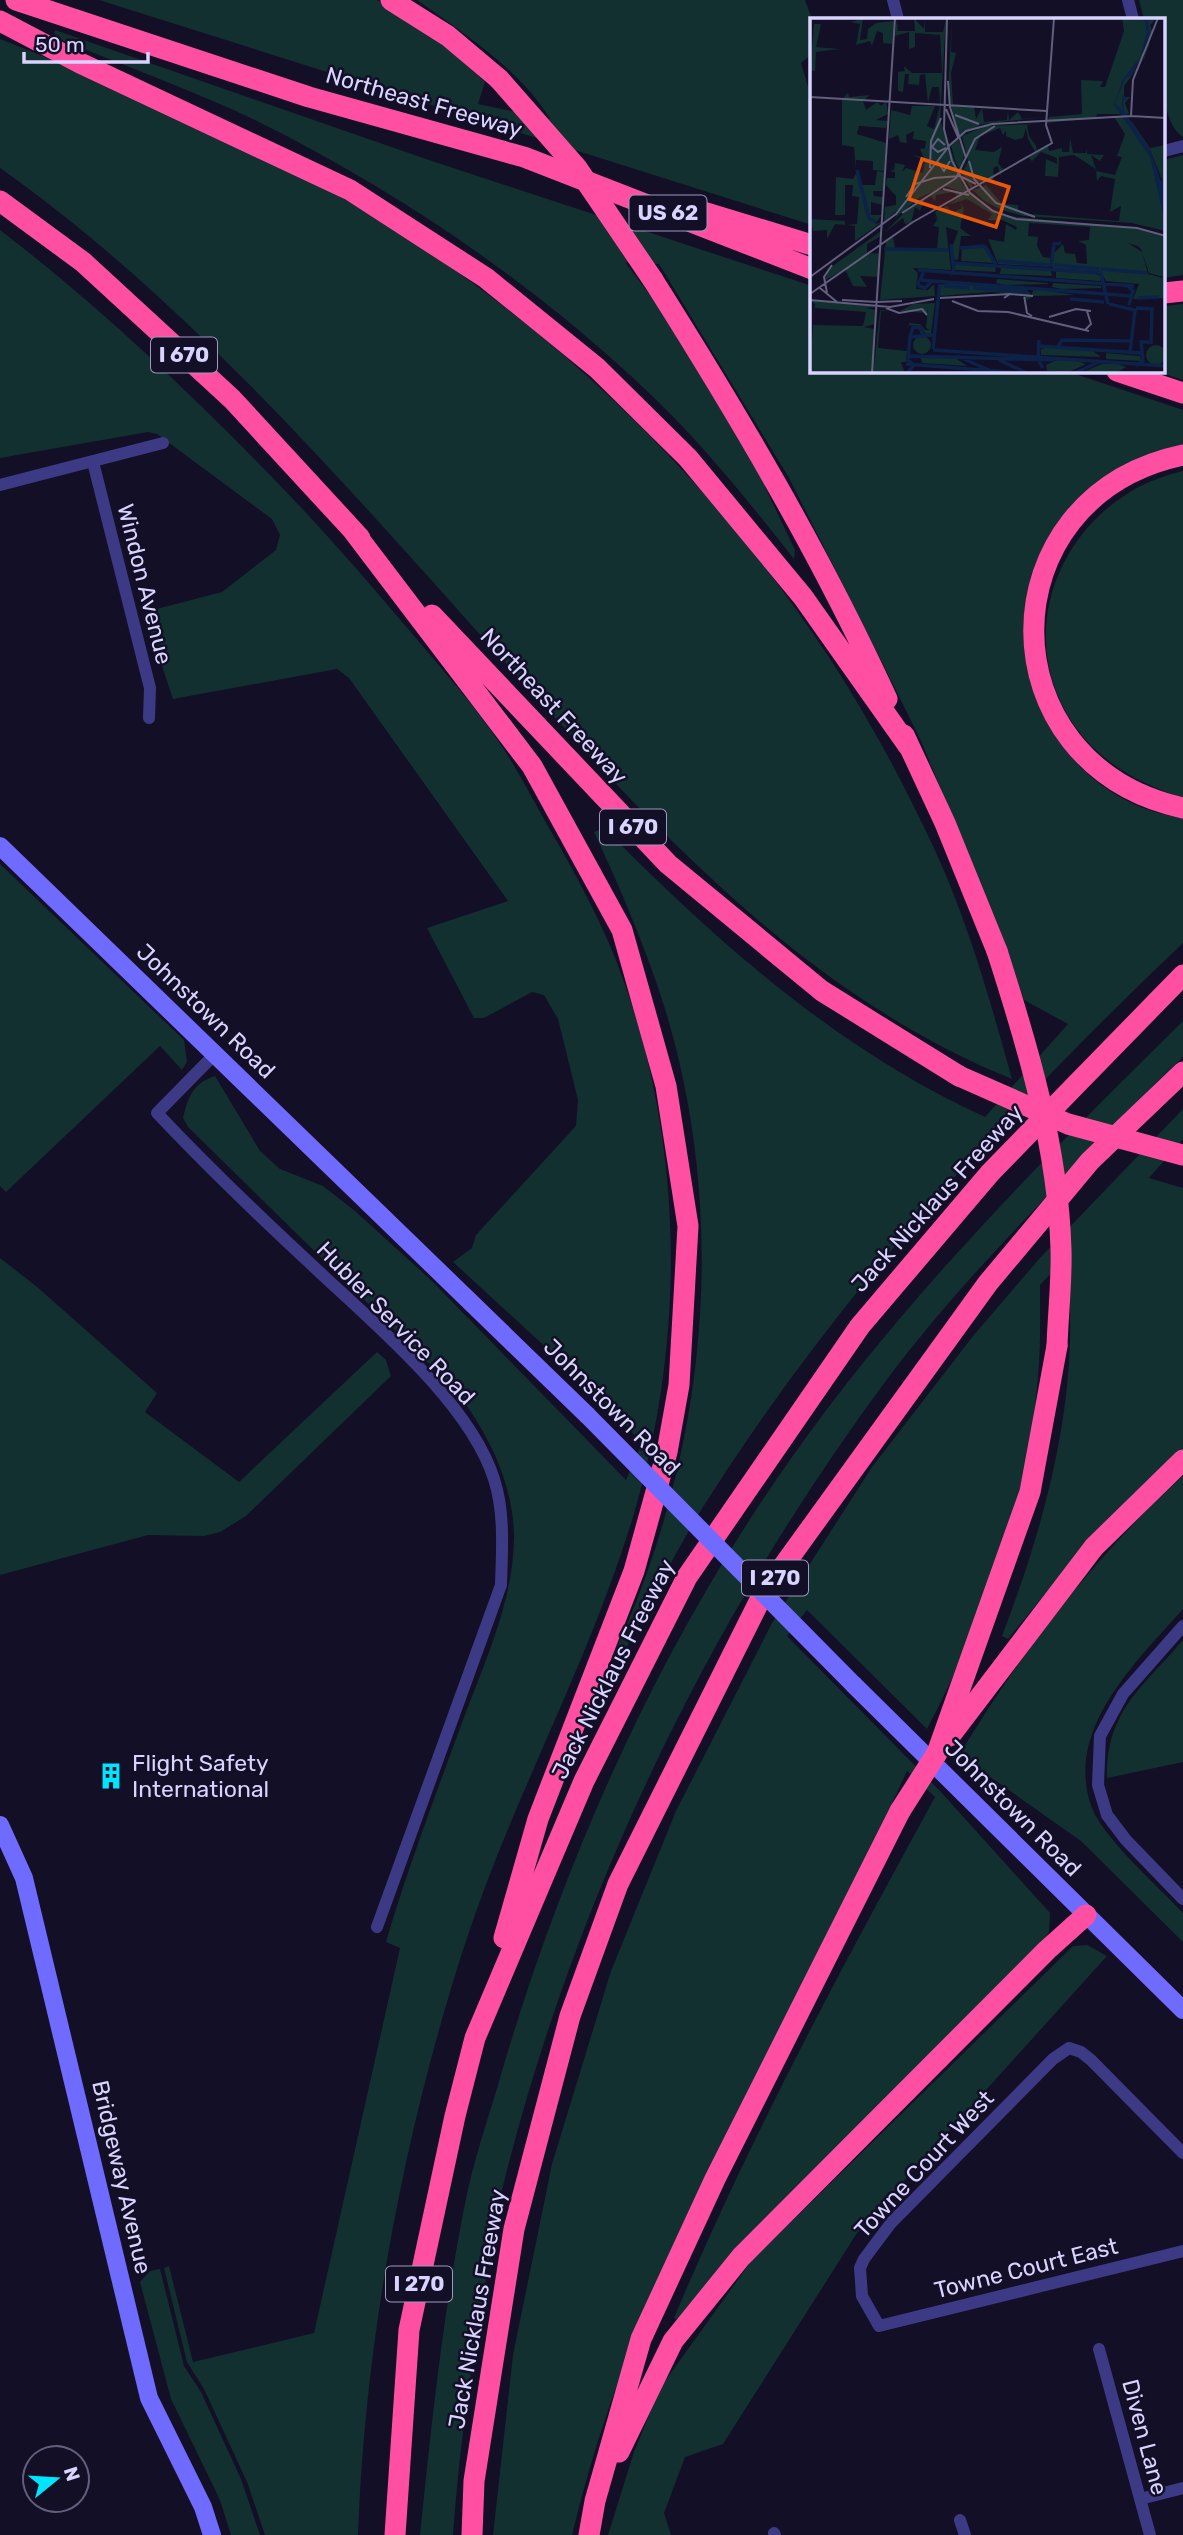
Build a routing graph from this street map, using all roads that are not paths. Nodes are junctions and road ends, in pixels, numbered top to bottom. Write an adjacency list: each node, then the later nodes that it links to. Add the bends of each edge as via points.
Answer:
1 (16, 0): 8 (highway, Northeast Freeway, via 309,97)
2 (391, 0): 20 (highway, bridge, via 448,36 499,79 577,168 653,280 782,489 851,621)
3 (893, 0): 5 (street)
4 (1128, 0): 6 (street)
5 (898, 18)
6 (1133, 18)
7 (0, 21): 20 (highway, via 351,190 496,286 597,368 688,458 803,597)
8 (524, 157): 10 (highway); 11 (highway, Northeast Freeway / US 62)
9 (0, 201): 18 (highway, Northeast Freeway / I 670, via 83,262 232,398)
10 (810, 244)
11 (810, 269)
12 (1122, 373): 13 (highway)
13 (1183, 393)
14 (163, 443): 16 (street)
15 (1183, 455): 21 (highway, via 1159,460 1107,486 1067,525 1036,592 1033,628 1041,688 1066,735 1119,783)
16 (93, 462): 17 (street); 19 (street, Windon Avenue, via 149,688)
17 (0, 485)
18 (351, 528): 26 (highway, Northeast Freeway / I 670, bridge, via 668,864 822,992 960,1076 1068,1124); 35 (highway, via 532,766 622,930 666,1086 688,1226 679,1385 667,1452 634,1571 538,1819)
19 (149, 718)
20 (909, 747): 29 (highway, bridge, via 946,822 997,951 1021,1027 1052,1156 1061,1250 1057,1346 1030,1492)
21 (1183, 807)
22 (0, 846): 24 (main road, Johnstown Road)
23 (1183, 975): 35 (highway, Jack Nicklaus Freeway / I 270, via 990,1173 868,1315 687,1577 584,1781)
24 (215, 1054): 32 (main road, Johnstown Road, bridge, via 587,1416); 33 (street, Hubler Service Road, via 157,1113 439,1392 467,1426 494,1480 502,1533 500,1585)
25 (1183, 1072): 46 (highway, Jack Nicklaus Freeway / I 270, via 1090,1161 988,1283 763,1594 618,1884 570,2017 514,2229 474,2481)
26 (1183, 1156)
27 (1183, 1460): 29 (highway, via 1094,1547)
28 (1183, 1626): 31 (street, via 1123,1694 1100,1736 1098,1785 1107,1815)
29 (961, 1708): 42 (highway, bridge, via 900,1811 715,2179 641,2339)
30 (0, 1825): 44 (main road, Bridgeway Avenue, via 24,1878 149,2398 203,2507)
31 (1183, 1899)
32 (1086, 1915): 34 (main road, Johnstown Road); 42 (highway, via 741,2258 673,2342)
33 (377, 1927)
34 (1181, 2003)
35 (475, 2038): 45 (highway, Jack Nicklaus Freeway / I 270, via 409,2330)
36 (1181, 2147): 38 (street, Towne Court West, via 1091,2060 1069,2048 891,2223 864,2259 860,2268 862,2296)
37 (1183, 2252): 38 (street, Towne Court East)
38 (880, 2326)
39 (1099, 2349): 41 (street, Diven Lane)
40 (1183, 2488): 41 (street)
41 (1140, 2499): 49 (street, Diven Lane)
42 (595, 2501): 47 (highway)
43 (960, 2520): 48 (street)
44 (212, 2535)
45 (395, 2535)
46 (472, 2535)
47 (589, 2535)
48 (965, 2535)
49 (1150, 2535)

